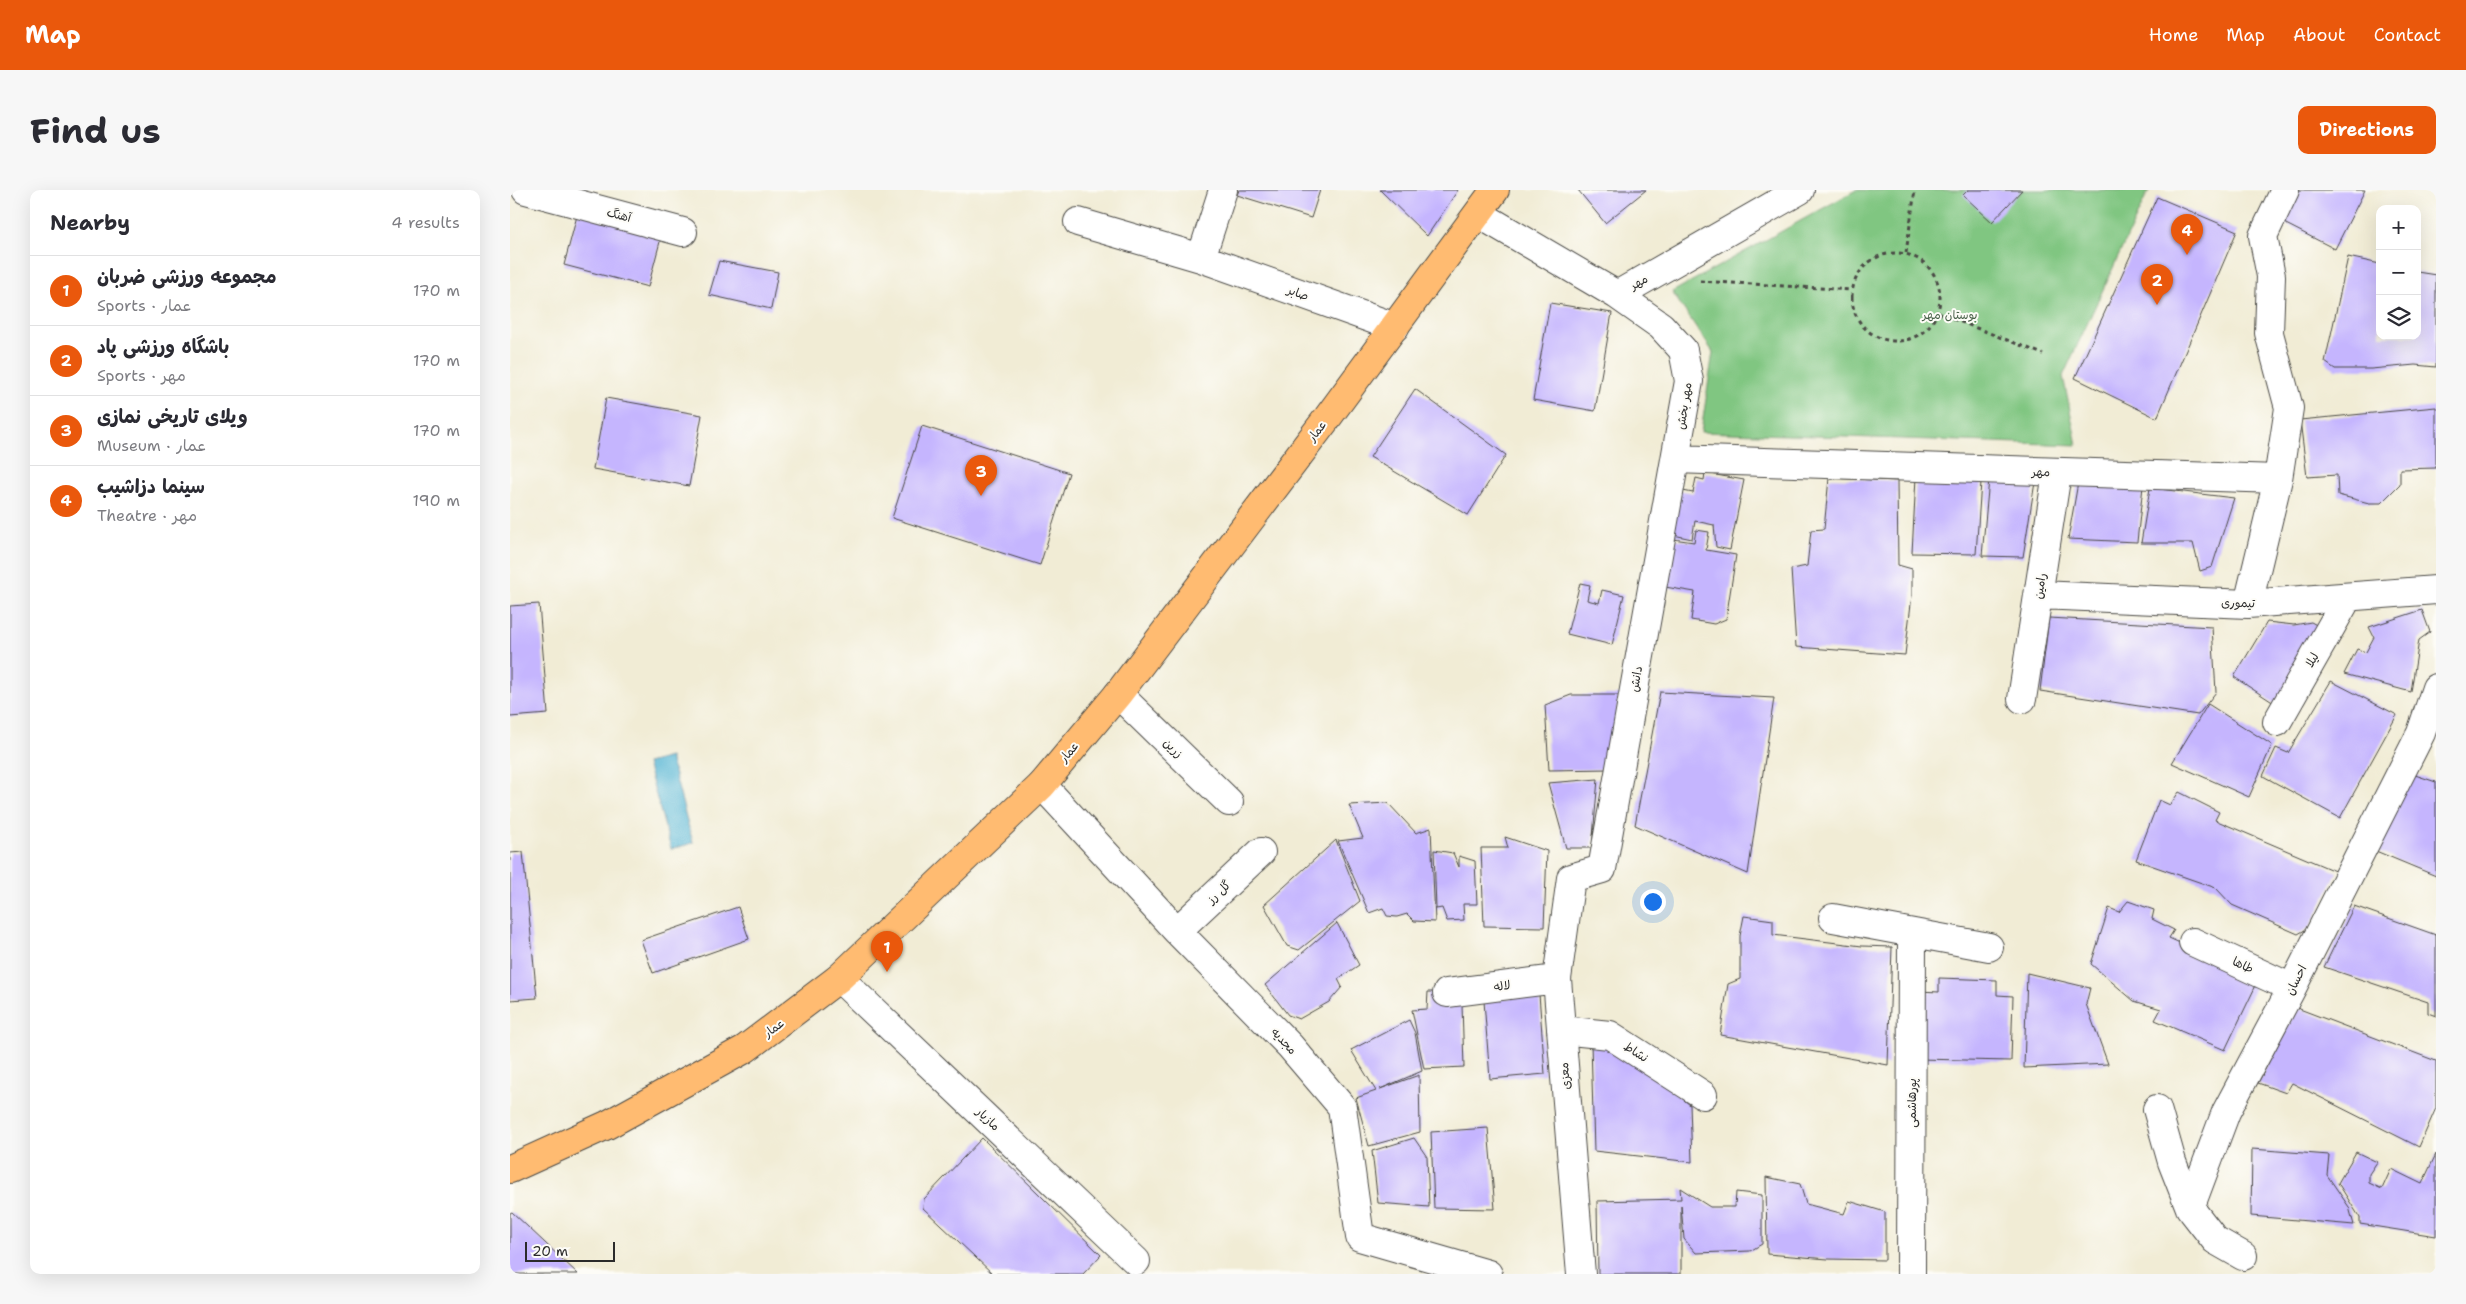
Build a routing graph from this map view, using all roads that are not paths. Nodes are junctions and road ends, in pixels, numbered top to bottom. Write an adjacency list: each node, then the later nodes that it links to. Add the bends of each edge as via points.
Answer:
1 (526, 190): 8 (street, آهنگ)
2 (1223, 190): 9 (street)
3 (1495, 190): 6 (main road, عمار)
4 (1800, 190): 10 (street, مهر)
5 (2285, 190): 14 (street, via 2263,236 2271,276 2269,333 2289,408)
6 (1479, 214): 10 (street, مهر); 11 (main road, عمار)
7 (1078, 222): 9 (street, صابر)
8 (683, 232)
9 (1201, 258): 11 (street, صابر)
10 (1617, 295): 12 (street, مهر بخش, via 1661,326 1683,350 1689,381)
11 (1395, 327): 20 (main road, عمار)
12 (1675, 459): 13 (street, مهر); 26 (street, دانش, via 1602,869)
13 (2058, 473): 14 (street, مهر); 16 (street, رامین)
14 (2278, 479): 18 (street)
15 (2436, 590): 17 (street, تیموری)
16 (2039, 596): 18 (street, تیموری); 21 (street, رامین)
17 (2348, 598): 18 (street, تیموری); 22 (street, لیلا)
18 (2248, 604)
19 (2436, 688): 34 (street, احسان, via 2421,733)
20 (1118, 694): 23 (main road, عمار); 24 (street, زرین)
21 (2022, 699)
22 (2277, 722)
23 (1042, 785): 28 (street, مجدیه); 32 (main road, عمار)
24 (1229, 802)
25 (1260, 852): 28 (street, گل رز)
26 (1571, 878): 33 (street, معزی)
27 (1833, 918): 29 (street)
28 (1177, 931): 43 (street, مجدیه, via 1290,1046 1342,1107 1360,1237)
29 (1912, 933): 31 (street); 45 (street, پورهاشمی)
30 (2193, 942): 34 (street, طاها)
31 (1989, 947)
32 (839, 978): 39 (main road, عمار, via 745,1049 607,1125); 42 (street, مازیار)
33 (1557, 979): 35 (street, لاله); 36 (street, معزی)
34 (2292, 988): 40 (street, احسان, via 2226,1112)
35 (1447, 993)
36 (1561, 1030): 37 (street, نشاط, via 1610,1035); 44 (street, معزی)
37 (1703, 1095)
38 (2157, 1109): 40 (street, via 2172,1162)
39 (510, 1169)
40 (2190, 1208): 41 (street, via 2215,1240)
41 (2243, 1256)
42 (1136, 1261)
43 (1488, 1274)
44 (1581, 1274)
45 (1911, 1274)

